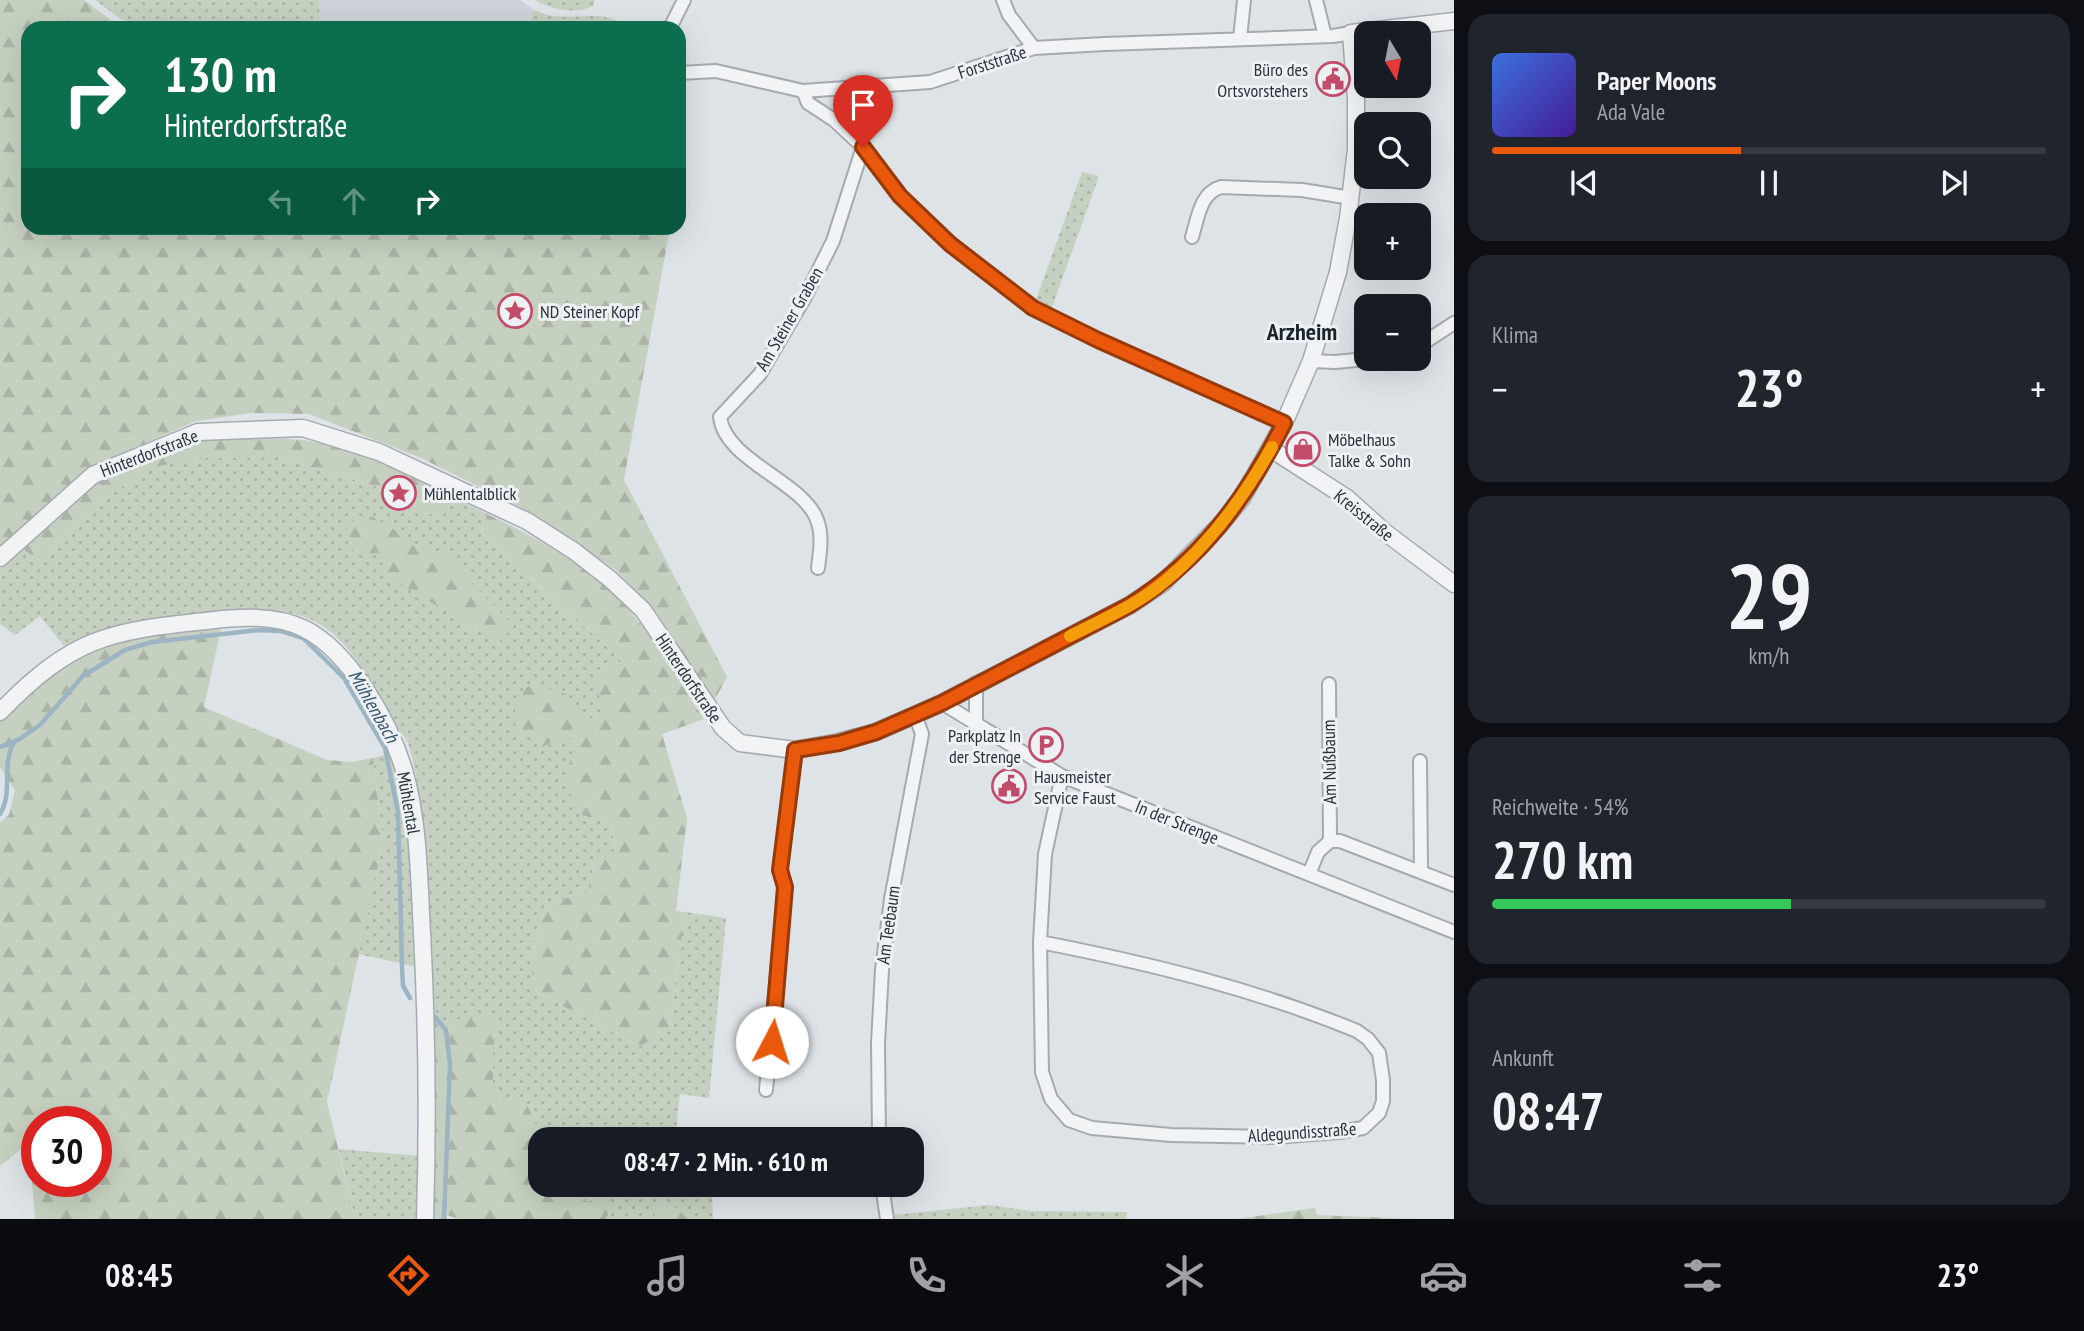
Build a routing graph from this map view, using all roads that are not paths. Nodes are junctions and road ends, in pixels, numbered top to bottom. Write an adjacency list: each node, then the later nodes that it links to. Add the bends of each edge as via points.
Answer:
1 (684, 0): 5 (street)
2 (1003, 0): 10 (street)
3 (1244, 0): 9 (street)
4 (1316, 0): 8 (street)
5 (674, 21)
6 (1454, 21): 7 (street)
7 (1351, 33): 8 (street, Forststraße); 14 (street, Hinterdorfstraße, via 1357,125)
8 (1325, 36): 9 (street, Forststraße)
9 (1240, 39): 10 (street, Forststraße)
10 (1034, 48): 12 (street, Forststraße, via 930,82)
11 (686, 73): 12 (street, Forststraße, via 716,71)
12 (803, 91): 13 (street, via 808,103)
13 (863, 147): 20 (street, via 900,196 950,244 1033,308); 23 (street, Am Steiner Graben, via 832,241 805,296 760,374 720,416 722,430 733,443 808,505 817,518 821,534)
14 (1351, 198): 15 (street, via 1302,190 1221,187 1204,200); 19 (street, Hinterdorfstraße, via 1338,272)
15 (1192, 237)
16 (1454, 323): 17 (street)
17 (1431, 338)
18 (1354, 360): 19 (street)
19 (1311, 361): 20 (street, Hinterdorfstraße)
20 (1284, 423): 21 (street, Hinterdorfstraße)
21 (1271, 449): 24 (street, Kreisstraße, via 1347,498); 25 (street, Hinterdorfstraße, via 1242,498 1163,583 1130,605)
22 (0, 558): 31 (street, Hinterdorfstraße, via 93,475 198,432 303,428 398,460 527,521 574,551 643,610 723,728 740,743)
23 (818, 568)
24 (1454, 584)
25 (976, 683): 27 (street, Hinterdorfstraße); 30 (street)
26 (1329, 684): 34 (street, Am Nußbaum)
27 (942, 703): 29 (street, Hinterdorfstraße); 30 (street, In der Strenge)
28 (0, 712): 43 (street, Mühlental, via 62,657 92,641 146,627 235,618 284,621 317,637 344,664 369,695 390,735 404,769 411,807 427,1066)
29 (915, 715): 31 (street, Hinterdorfstraße, via 839,743); 41 (street, Am Teebaum, via 922,734 891,899 879,998)
30 (976, 722): 33 (street, In der Strenge)
31 (795, 750): 40 (street, via 780,870 785,887)
32 (1420, 761): 35 (street)
33 (1062, 776): 36 (street, In der Strenge); 39 (street, Aldegundisstraße, via 1045,854)
34 (1330, 841): 35 (street); 36 (street, via 1318,852)
35 (1421, 871): 37 (street)
36 (1309, 874): 38 (street, In der Strenge)
37 (1454, 885)
38 (1454, 932)
39 (1041, 942): 39 (street, Aldegundisstraße, via 1042,1072 1051,1099 1069,1120 1091,1128 1171,1135 1275,1137 1363,1128 1379,1114 1383,1101 1379,1053 1357,1031 1213,981)
40 (766, 1090)
41 (879, 1127)
42 (884, 1197): 44 (street)
43 (425, 1219)
44 (887, 1219)

